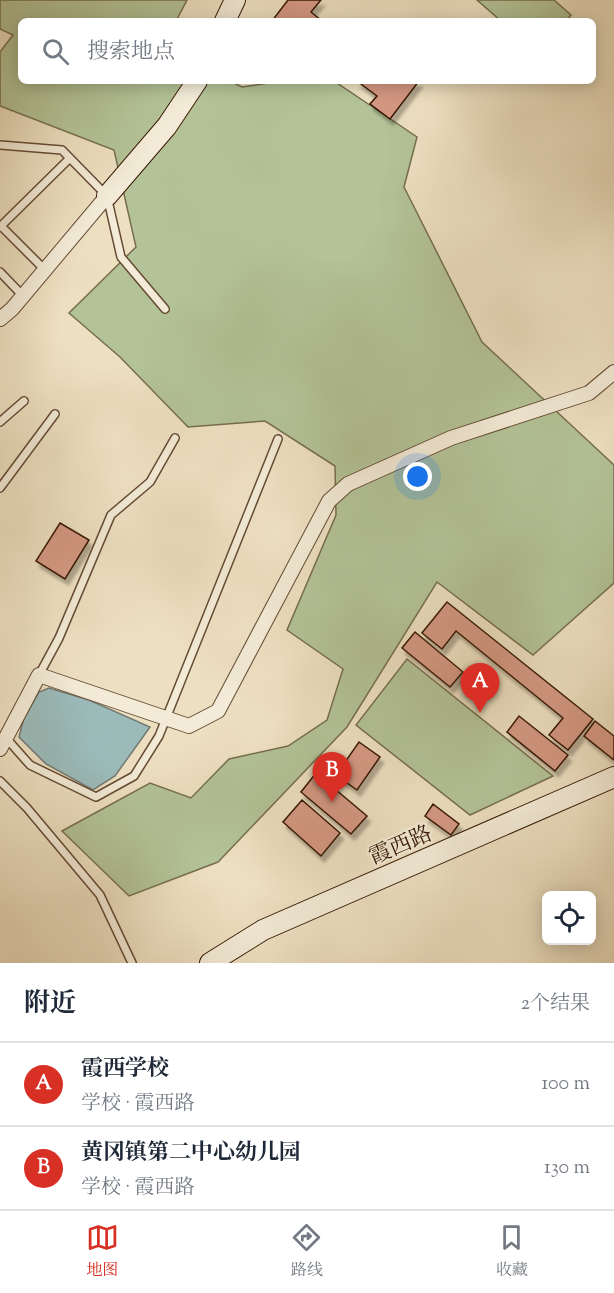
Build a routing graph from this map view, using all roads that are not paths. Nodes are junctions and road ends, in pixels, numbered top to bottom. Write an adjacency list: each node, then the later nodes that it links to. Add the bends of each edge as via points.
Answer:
1 (235, 0): 2 (main road)
2 (226, 18)
3 (195, 84): 6 (main road, via 167,126)
4 (0, 146): 5 (lane, via 62,150)
5 (70, 158): 6 (lane); 7 (lane)
6 (107, 196): 8 (street); 11 (lane, via 121,257)
7 (1, 226): 8 (lane)
8 (45, 270): 10 (street)
9 (0, 272): 10 (lane)
10 (23, 296): 12 (street)
11 (165, 309)
12 (0, 319)
13 (614, 372): 21 (street, via 589,393 450,438 348,484 329,501 218,711 189,726)
14 (24, 401): 16 (lane)
15 (55, 414): 19 (lane)
16 (0, 422)
17 (175, 438): 20 (lane, via 150,482 111,515 59,639)
18 (278, 440): 21 (lane)
19 (0, 488)
20 (39, 675): 21 (street); 22 (street)
21 (165, 719): 22 (lane, via 134,776 96,797 30,765)
22 (3, 744)
23 (614, 777): 26 (main road, 霞西路, via 263,930)
24 (0, 780): 25 (lane, via 100,895)
25 (132, 963)
26 (210, 963)

